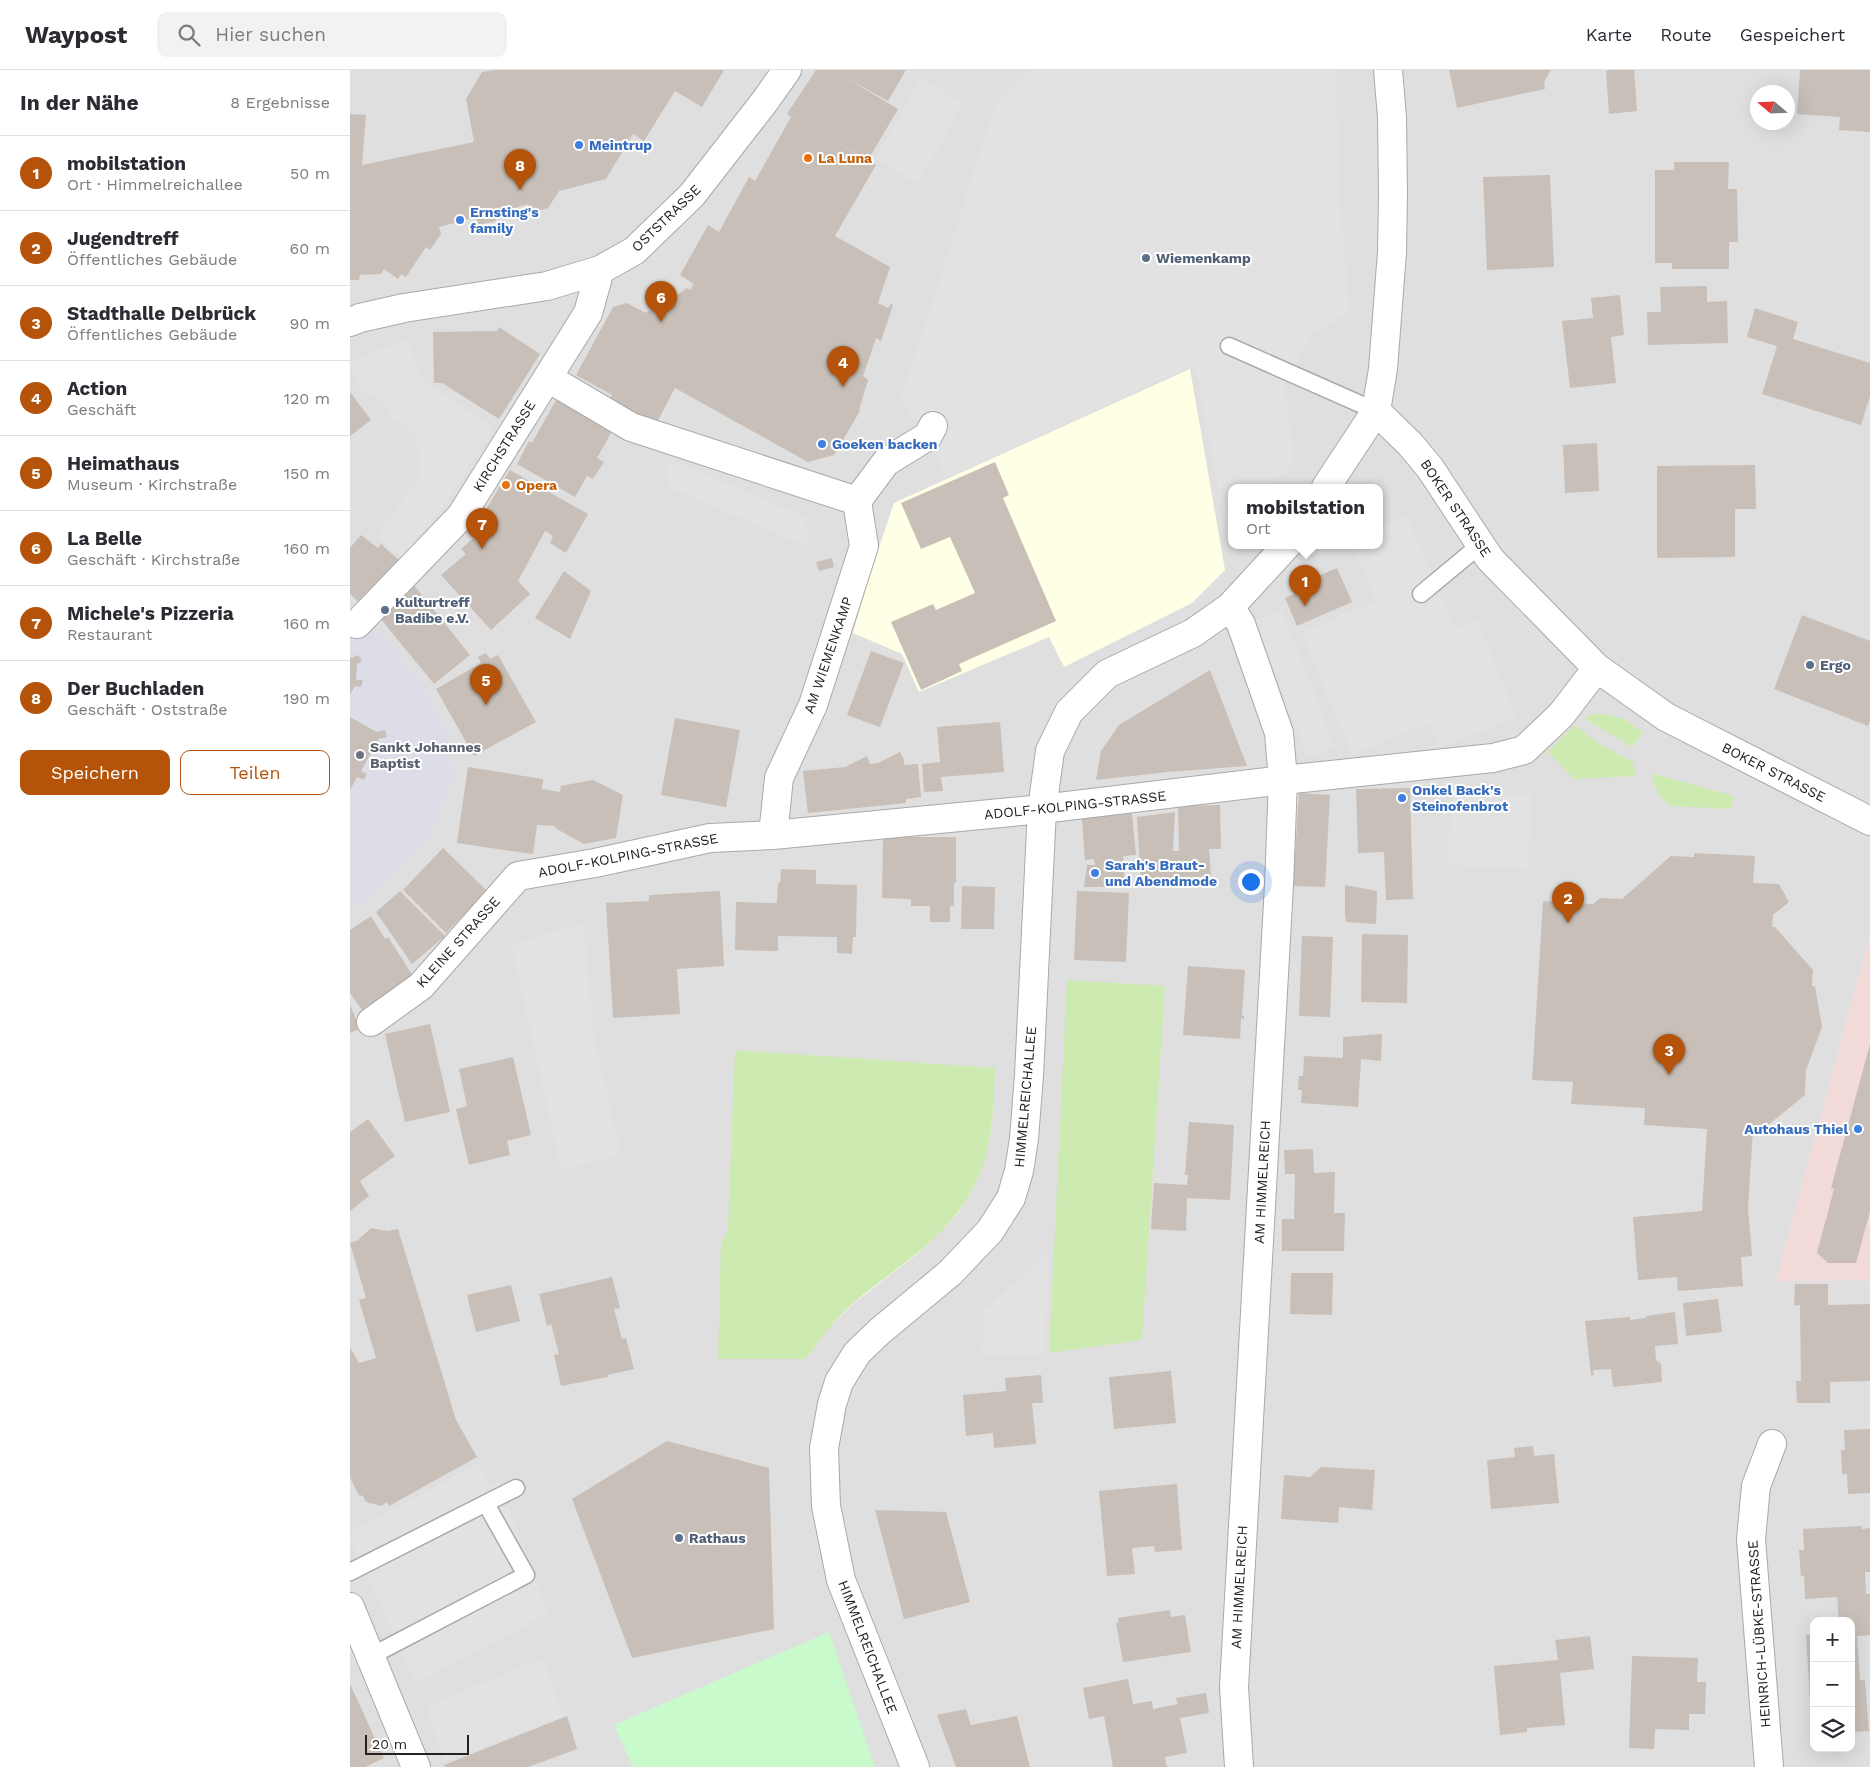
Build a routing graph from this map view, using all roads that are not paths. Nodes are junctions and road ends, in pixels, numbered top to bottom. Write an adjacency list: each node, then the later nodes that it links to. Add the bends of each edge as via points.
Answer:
1 (787, 70): 3 (street, OSTSTRASSE, via 692,195 634,251)
2 (1388, 70): 7 (street, via 1393,144 1392,252 1383,368)
3 (600, 270): 4 (street, OSTSTRASSE, via 547,286 404,308); 6 (street, KIRCHSTRASSE, via 588,313)
4 (350, 322)
5 (1229, 346): 7 (lane)
6 (548, 378): 10 (street, via 631,427); 15 (street, KIRCHSTRASSE, via 461,516)
7 (1376, 412): 9 (street); 11 (street, BOKER STRASSE, via 1430,468)
8 (933, 426): 10 (street, via 928,436 886,462)
9 (1328, 484)
10 (857, 501): 20 (street, AM WIEMENKAMP, via 864,546 813,705 779,778)
11 (1480, 546): 13 (lane); 16 (street, BOKER STRASSE)
12 (1283, 549): 14 (street, HIMMELREICHALLEE)
13 (1421, 594)
14 (1230, 607): 17 (street, AM HIMMELREICH, via 1241,624 1280,733); 18 (street, HIMMELREICHALLEE, via 1193,634 1107,674 1069,712 1050,751)
15 (357, 624)
16 (1597, 668): 17 (street, ADOLF-KOLPING-STRASSE, via 1561,715 1524,750 1493,758); 19 (street, BOKER STRASSE, via 1666,717)
17 (1283, 780): 18 (street, ADOLF-KOLPING-STRASSE); 31 (street, AM HIMMELREICH, via 1234,1687)
18 (1042, 809): 20 (street, ADOLF-KOLPING-STRASSE); 30 (street, HIMMELREICHALLEE, via 1024,1139 1011,1198 990,1231 950,1273 880,1330 857,1354 839,1382 824,1448 826,1506 841,1580)
19 (1868, 815)
20 (774, 835): 21 (street, ADOLF-KOLPING-STRASSE, via 710,838)
21 (518, 876): 22 (street, KLEINE STRASSE, via 421,986)
22 (371, 1022)
23 (1772, 1444): 32 (street, HEINRICH-LÜBKE-STRASSE, via 1756,1486 1751,1539)
24 (516, 1488): 25 (lane)
25 (486, 1504): 26 (lane); 28 (lane, via 526,1575)
26 (350, 1572)
27 (350, 1606): 28 (street)
28 (371, 1656): 29 (street)
29 (416, 1767)
30 (915, 1767)
31 (1238, 1767)
32 (1769, 1767)

